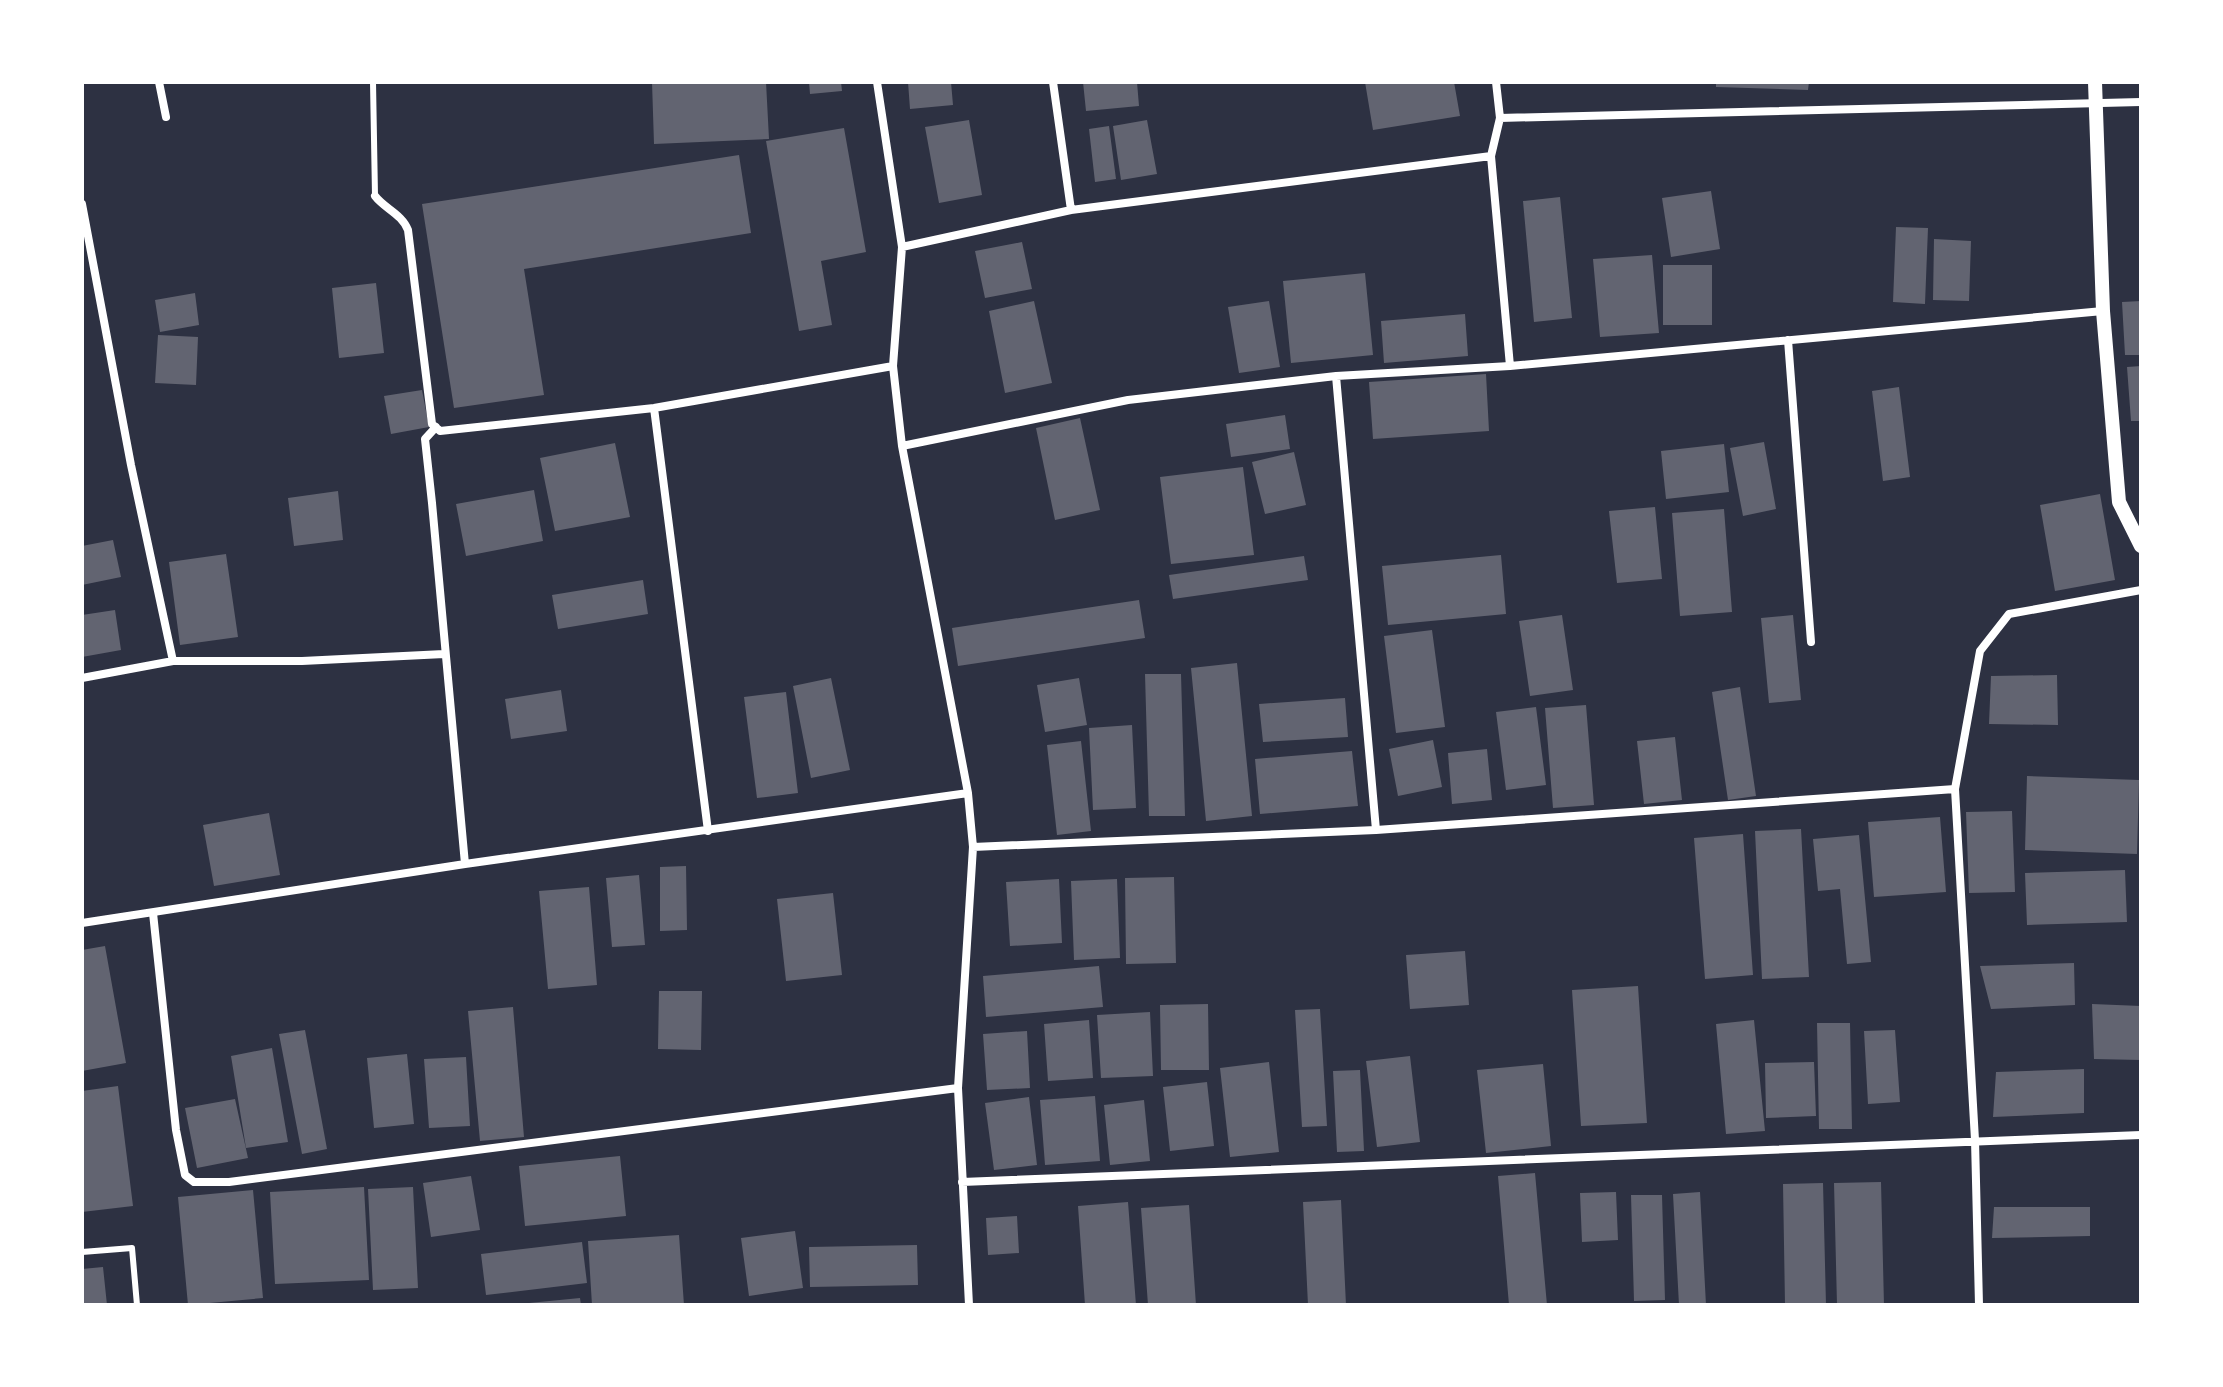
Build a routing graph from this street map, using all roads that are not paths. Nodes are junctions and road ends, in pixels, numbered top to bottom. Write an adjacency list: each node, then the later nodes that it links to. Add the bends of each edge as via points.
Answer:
1 (159, 82): 9 (street)
2 (373, 82): 12 (lane)
3 (877, 82): 15 (street)
4 (1053, 82): 14 (street)
5 (1496, 82): 10 (street)
6 (2095, 82): 8 (street)
7 (2141, 102): 8 (street)
8 (2095, 104): 10 (street); 16 (street)
9 (166, 117)
10 (1500, 118): 11 (street)
11 (1491, 156): 14 (street); 19 (street)
12 (375, 196): 22 (street, via 405,221 408,230)
13 (82, 204): 28 (street)
14 (1071, 210): 15 (street)
15 (902, 247): 18 (street)
16 (2103, 311): 17 (street); 24 (street, via 2119,502)
17 (1788, 340): 19 (street); 26 (street)
18 (893, 366): 21 (street); 23 (street)
19 (1510, 366): 20 (street)
20 (1336, 376): 23 (street, via 1128,400); 32 (street)
21 (654, 408): 22 (street, via 446,432); 33 (street)
22 (436, 427): 27 (street, via 425,439 425,459)
23 (902, 446): 31 (street)
24 (2141, 546)
25 (2141, 590): 30 (street, via 2009,614 1980,651)
26 (1811, 642)
27 (444, 654): 28 (street); 35 (street)
28 (173, 661): 29 (street)
29 (82, 678)
30 (1955, 789): 32 (street); 40 (street)
31 (968, 793): 33 (street); 34 (street)
32 (1376, 830): 34 (street)
33 (708, 831): 35 (street)
34 (973, 847): 38 (street)
35 (465, 864): 36 (street)
36 (153, 913): 37 (street); 38 (street, via 176,1130 185,1175 194,1182 229,1182)
37 (82, 923)
38 (958, 1088): 41 (street)
39 (2141, 1135): 40 (street)
40 (1975, 1140): 41 (street); 45 (street)
41 (962, 1182): 44 (street)
42 (82, 1252): 43 (lane, via 132,1248)
43 (137, 1305)
44 (969, 1305)
45 (1979, 1305)

